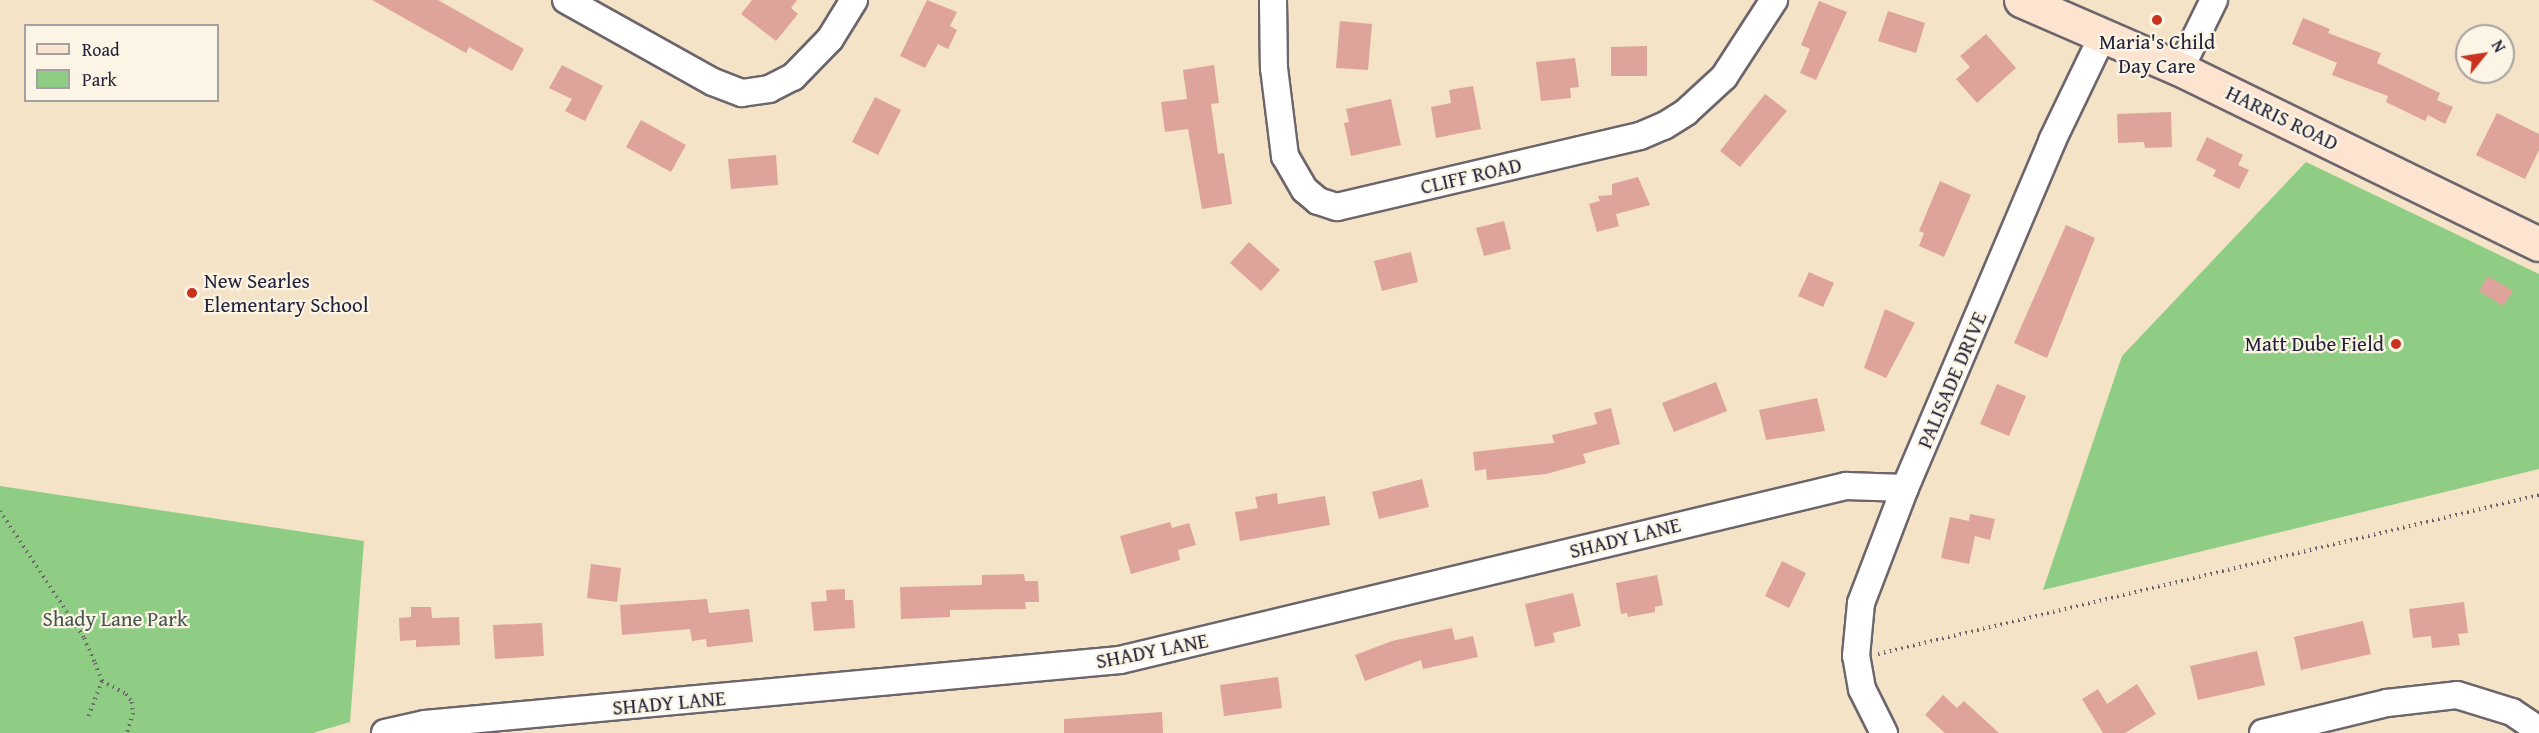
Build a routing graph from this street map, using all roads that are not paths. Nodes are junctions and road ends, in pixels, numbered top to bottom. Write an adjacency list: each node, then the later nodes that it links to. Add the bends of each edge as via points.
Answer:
1 (566, 0): 2 (street, via 713,82 742,93 769,89 793,77 830,39)
2 (854, 0)
3 (1273, 0): 4 (street, CLIFF ROAD, via 1274,68 1285,156 1305,190 1318,201 1337,207 1640,136 1664,126 1686,112 1724,77)
4 (1774, 0)
5 (2021, 0): 7 (street, HARRIS ROAD)
6 (2214, 0): 8 (street)
7 (2103, 35): 8 (street, HARRIS ROAD); 10 (street, PALISADE DRIVE, via 2052,141)
8 (2180, 69): 9 (street, HARRIS ROAD)
9 (2539, 244)
10 (1905, 488): 12 (street, SHADY LANE, via 1846,486 1120,660 425,724); 13 (street, PALISADE DRIVE, via 1861,603 1856,634 1862,689)
11 (2539, 730): 14 (street, via 2512,712 2457,695 2387,703)
12 (385, 733)
13 (1884, 733)
14 (2263, 733)

